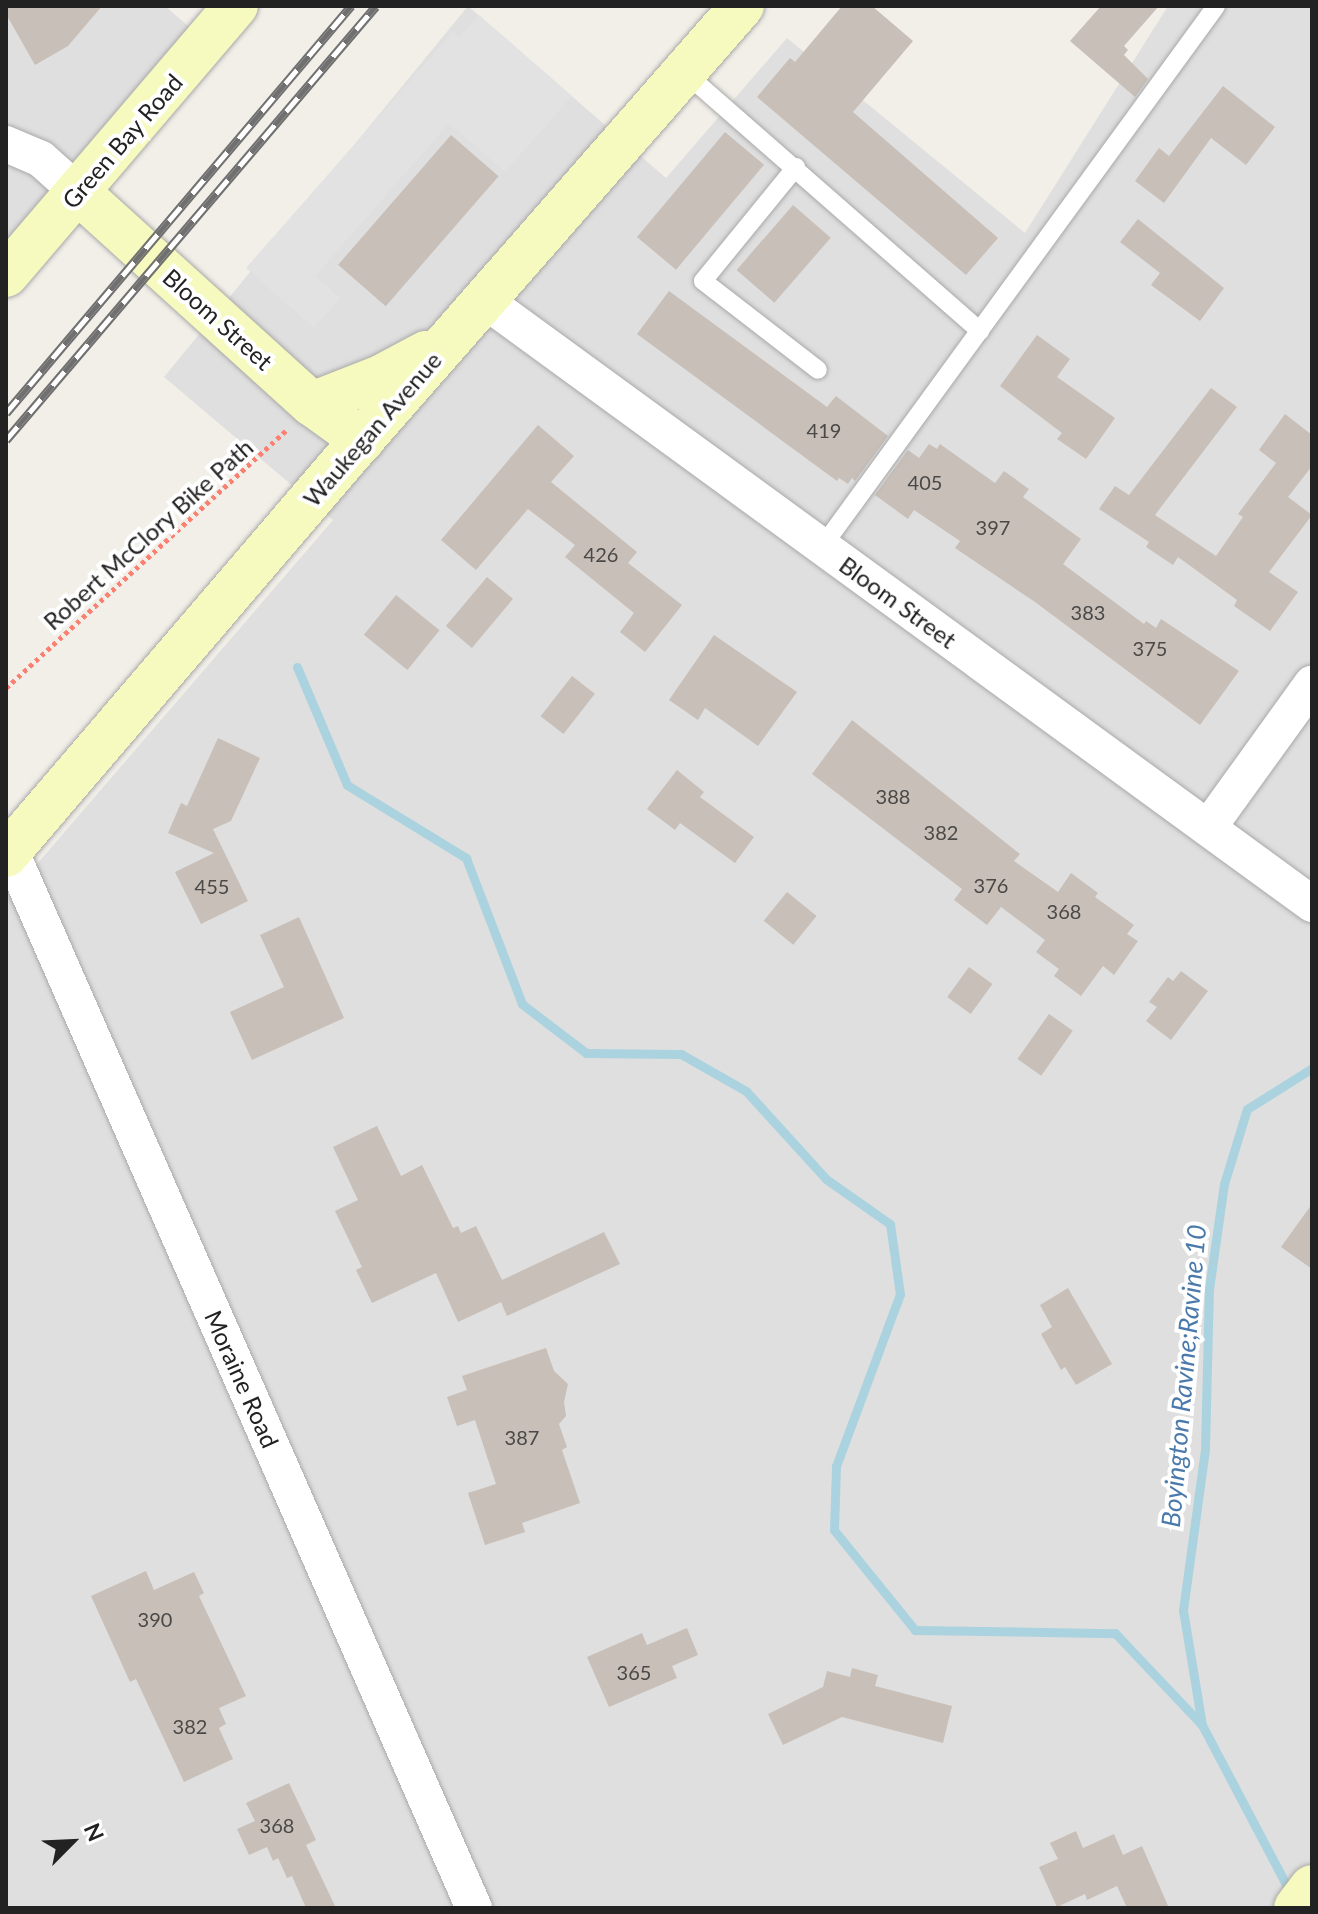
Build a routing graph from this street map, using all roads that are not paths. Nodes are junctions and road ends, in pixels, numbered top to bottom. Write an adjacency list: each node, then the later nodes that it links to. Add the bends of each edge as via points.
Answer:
1 (236, 6): 7 (main road, Green Bay Road)
2 (742, 6): 4 (main road, Waukegan Avenue)
3 (1216, 6): 10 (lane)
4 (683, 71): 6 (lane); 9 (main road, Waukegan Avenue)
5 (6, 144): 7 (street, via 41,159)
6 (796, 167): 10 (lane); 11 (lane, via 703,281)
7 (79, 193): 8 (main road, Green Bay Road); 12 (main road, Bloom Street)
8 (6, 275)
9 (471, 315): 12 (main road, via 425,354); 13 (main road, Waukegan Avenue); 14 (street, Bloom Street)
10 (980, 331): 14 (lane)
11 (818, 370)
12 (312, 404): 13 (main road, Bloom Street)
13 (362, 440): 17 (main road, Waukegan Avenue)
14 (822, 547): 16 (street, Bloom Street)
15 (1312, 684): 16 (street)
16 (1208, 828): 18 (street, Bloom Street)
17 (8, 852): 20 (street, Moraine Road)
18 (1312, 904)
19 (1312, 1887): 21 (main road)
20 (474, 1908)
21 (1296, 1908)

